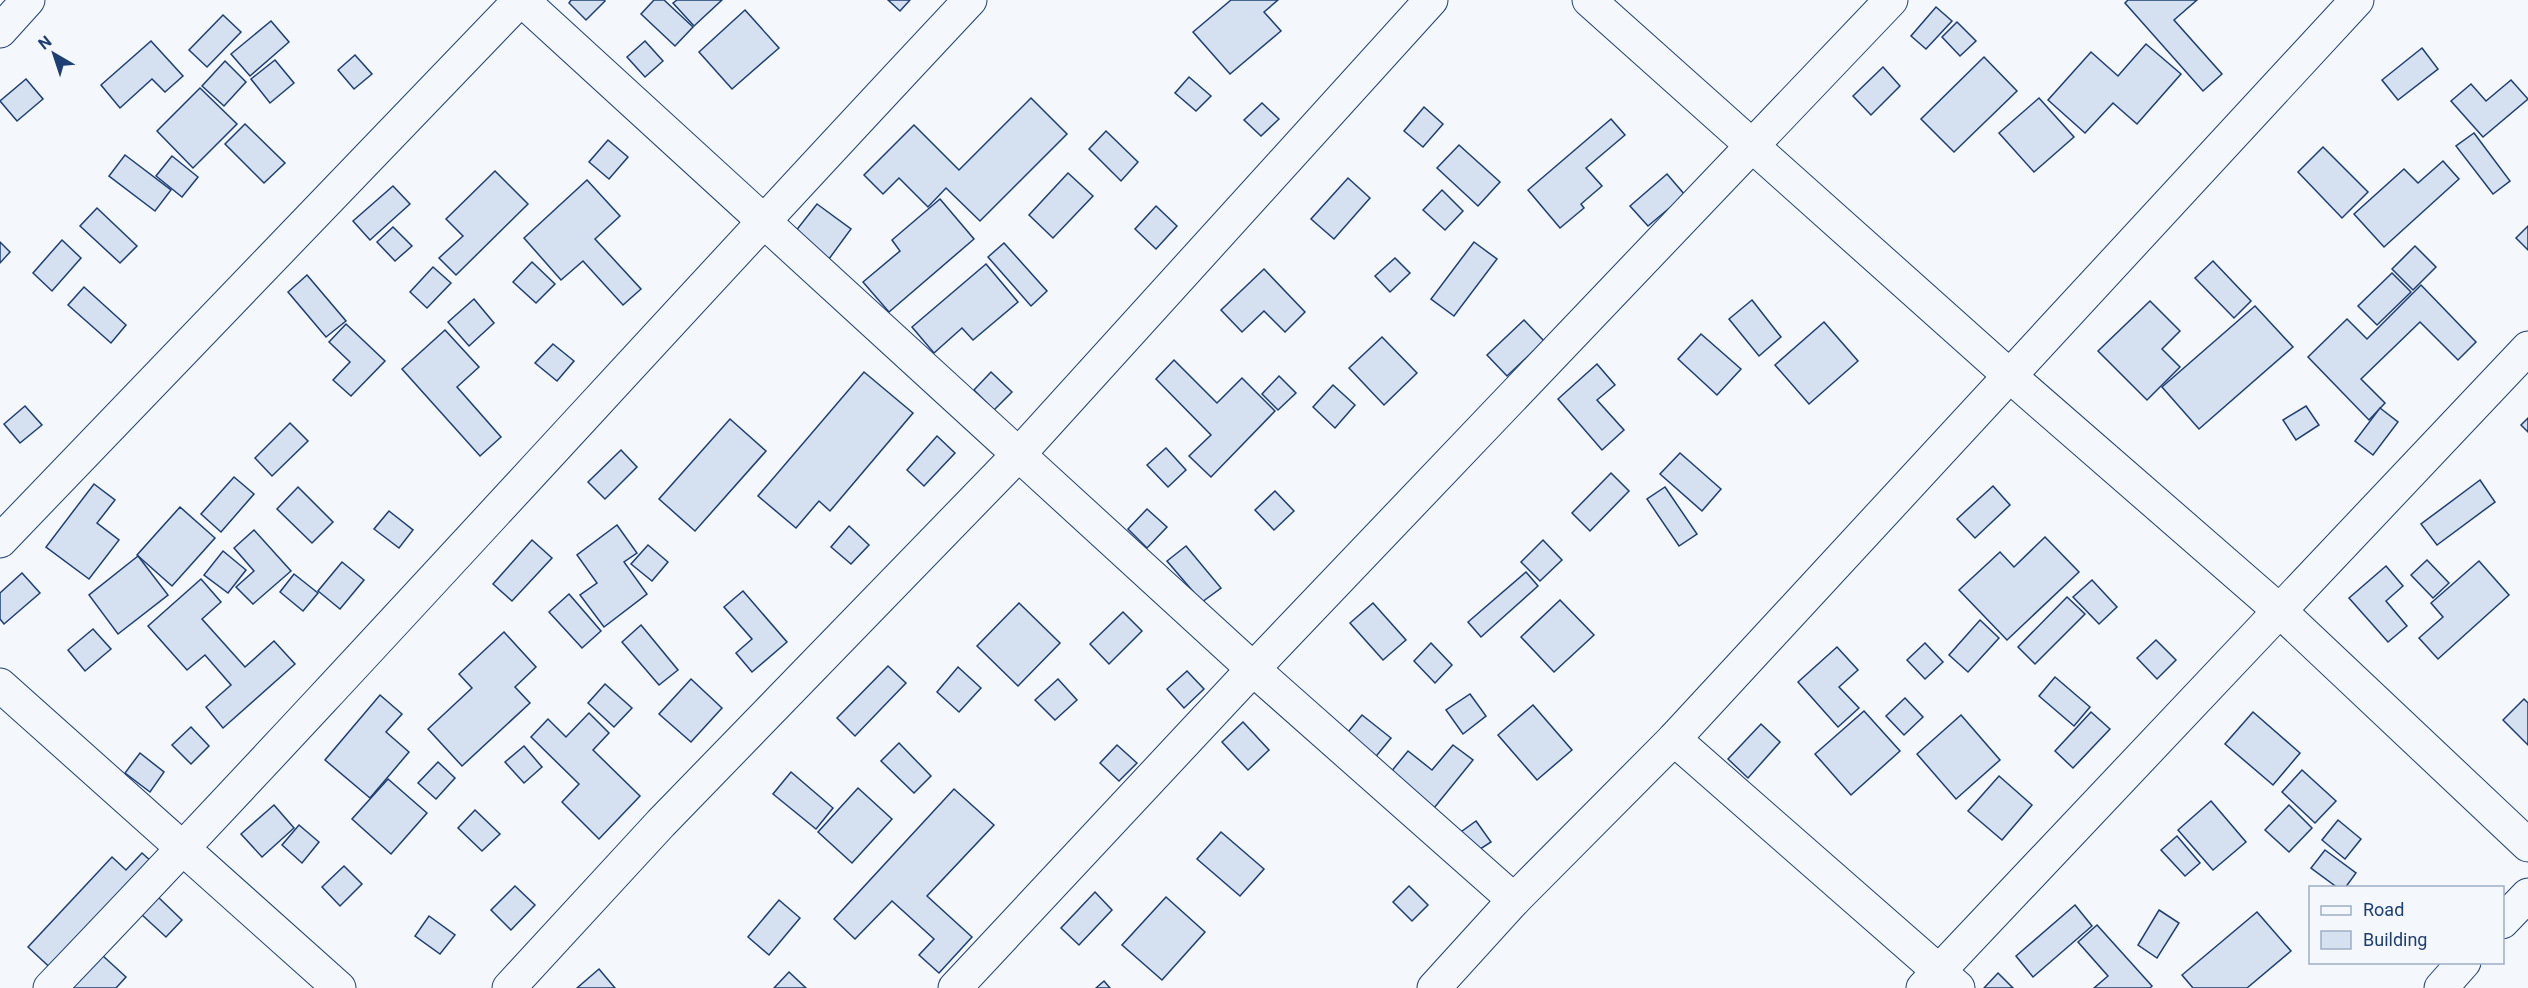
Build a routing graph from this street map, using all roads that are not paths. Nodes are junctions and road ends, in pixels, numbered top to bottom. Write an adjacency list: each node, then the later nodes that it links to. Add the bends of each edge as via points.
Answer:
1 (28, 0): 8 (street)
2 (521, 0): 10 (street); 14 (street)
3 (970, 0): 10 (street)
4 (1431, 0): 13 (street)
5 (1589, 0): 9 (street)
6 (1891, 0): 9 (street)
7 (2357, 0): 12 (street)
8 (0, 31)
9 (1752, 145): 12 (street); 16 (street)
10 (764, 219): 13 (street); 20 (street)
11 (2528, 348): 15 (street)
12 (2011, 377): 15 (street); 18 (street)
13 (1020, 453): 16 (street); 28 (street, via 669,815)
14 (0, 541)
15 (2281, 612): 19 (street); 25 (street)
16 (1253, 669): 22 (street); 29 (street)
17 (0, 685): 20 (street)
18 (1674, 739): 22 (street); 25 (street)
19 (2528, 845)
20 (184, 848): 26 (street); 27 (street)
21 (2528, 895): 23 (street)
22 (1514, 900): 30 (street)
23 (2504, 920)
24 (2463, 964): 31 (street)
25 (1940, 982)
26 (50, 988)
27 (339, 988)
28 (509, 988)
29 (955, 988)
30 (1434, 988)
31 (2440, 988)

